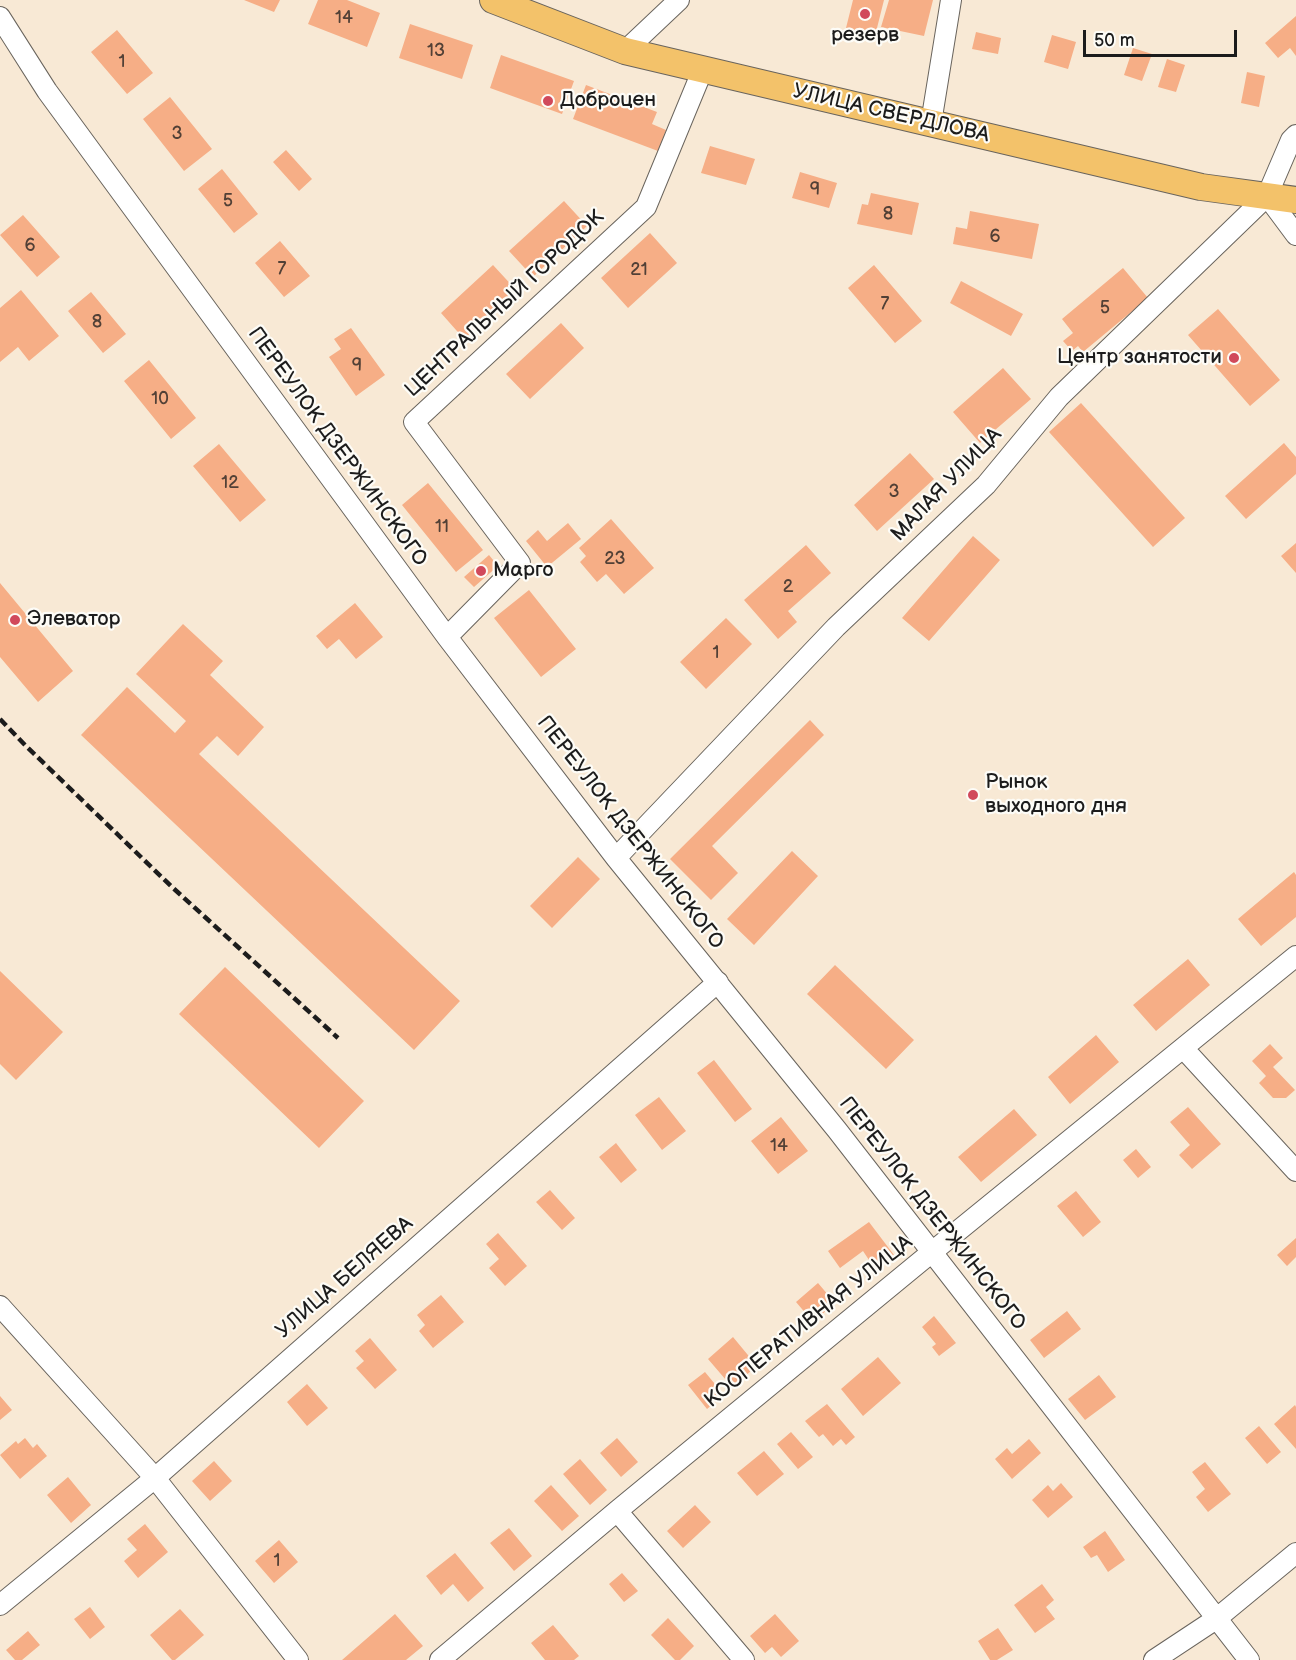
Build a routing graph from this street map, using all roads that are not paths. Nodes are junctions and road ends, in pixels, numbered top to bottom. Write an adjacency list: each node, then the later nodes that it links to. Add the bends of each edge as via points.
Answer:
1 (493, 0): 5 (main road, УЛИЦА СВЕРДЛОВА)
2 (679, 0): 5 (street)
3 (951, 0): 7 (street)
4 (0, 17): 12 (street, ПЕРЕУЛОК ДЗЕРЖИНСКОГО, via 47,91)
5 (625, 51): 6 (main road, УЛИЦА СВЕРДЛОВА)
6 (703, 69): 7 (main road, УЛИЦА СВЕРДЛОВА); 12 (street, ЦЕНТРАЛЬНЫЙ ГОРОДОК, via 646,207 414,422 520,563)
7 (931, 123): 9 (main road, УЛИЦА СВЕРДЛОВА, via 1201,187)
8 (1296, 135): 9 (street, МАЛАЯ УЛИЦА)
9 (1267, 196): 10 (main road, УЛИЦА СВЕРДЛОВА); 11 (street); 13 (street, МАЛАЯ УЛИЦА, via 1059,397 986,485 837,627)
10 (1296, 200)
11 (1296, 235)
12 (447, 637): 13 (street, ПЕРЕУЛОК ДЗЕРЖИНСКОГО)
13 (616, 858): 15 (street, ПЕРЕУЛОК ДЗЕРЖИНСКОГО)
14 (1296, 956): 16 (street, КООПЕРАТИВНАЯ УЛИЦА)
15 (718, 982): 18 (street, ПЕРЕУЛОК ДЗЕРЖИНСКОГО); 20 (street, УЛИЦА БЕЛЯЕВА)
16 (1183, 1048): 17 (street); 18 (street, КООПЕРАТИВНАЯ УЛИЦА)
17 (1296, 1171)
18 (932, 1252): 21 (street, КООПЕРАТИВНАЯ УЛИЦА); 24 (street, ПЕРЕУЛОК ДЗЕРЖИНСКОГО)
19 (0, 1306): 20 (street)
20 (155, 1478): 23 (street, УЛИЦА БЕЛЯЕВА); 25 (street)
21 (617, 1511): 26 (street, КООПЕРАТИВНАЯ УЛИЦА); 27 (street)
22 (1296, 1553): 24 (street)
23 (0, 1605)
24 (1216, 1619): 28 (street); 29 (street, ПЕРЕУЛОК ДЗЕРЖИНСКОГО)
25 (298, 1660)
26 (440, 1660)
27 (744, 1660)
28 (1154, 1660)
29 (1249, 1660)

